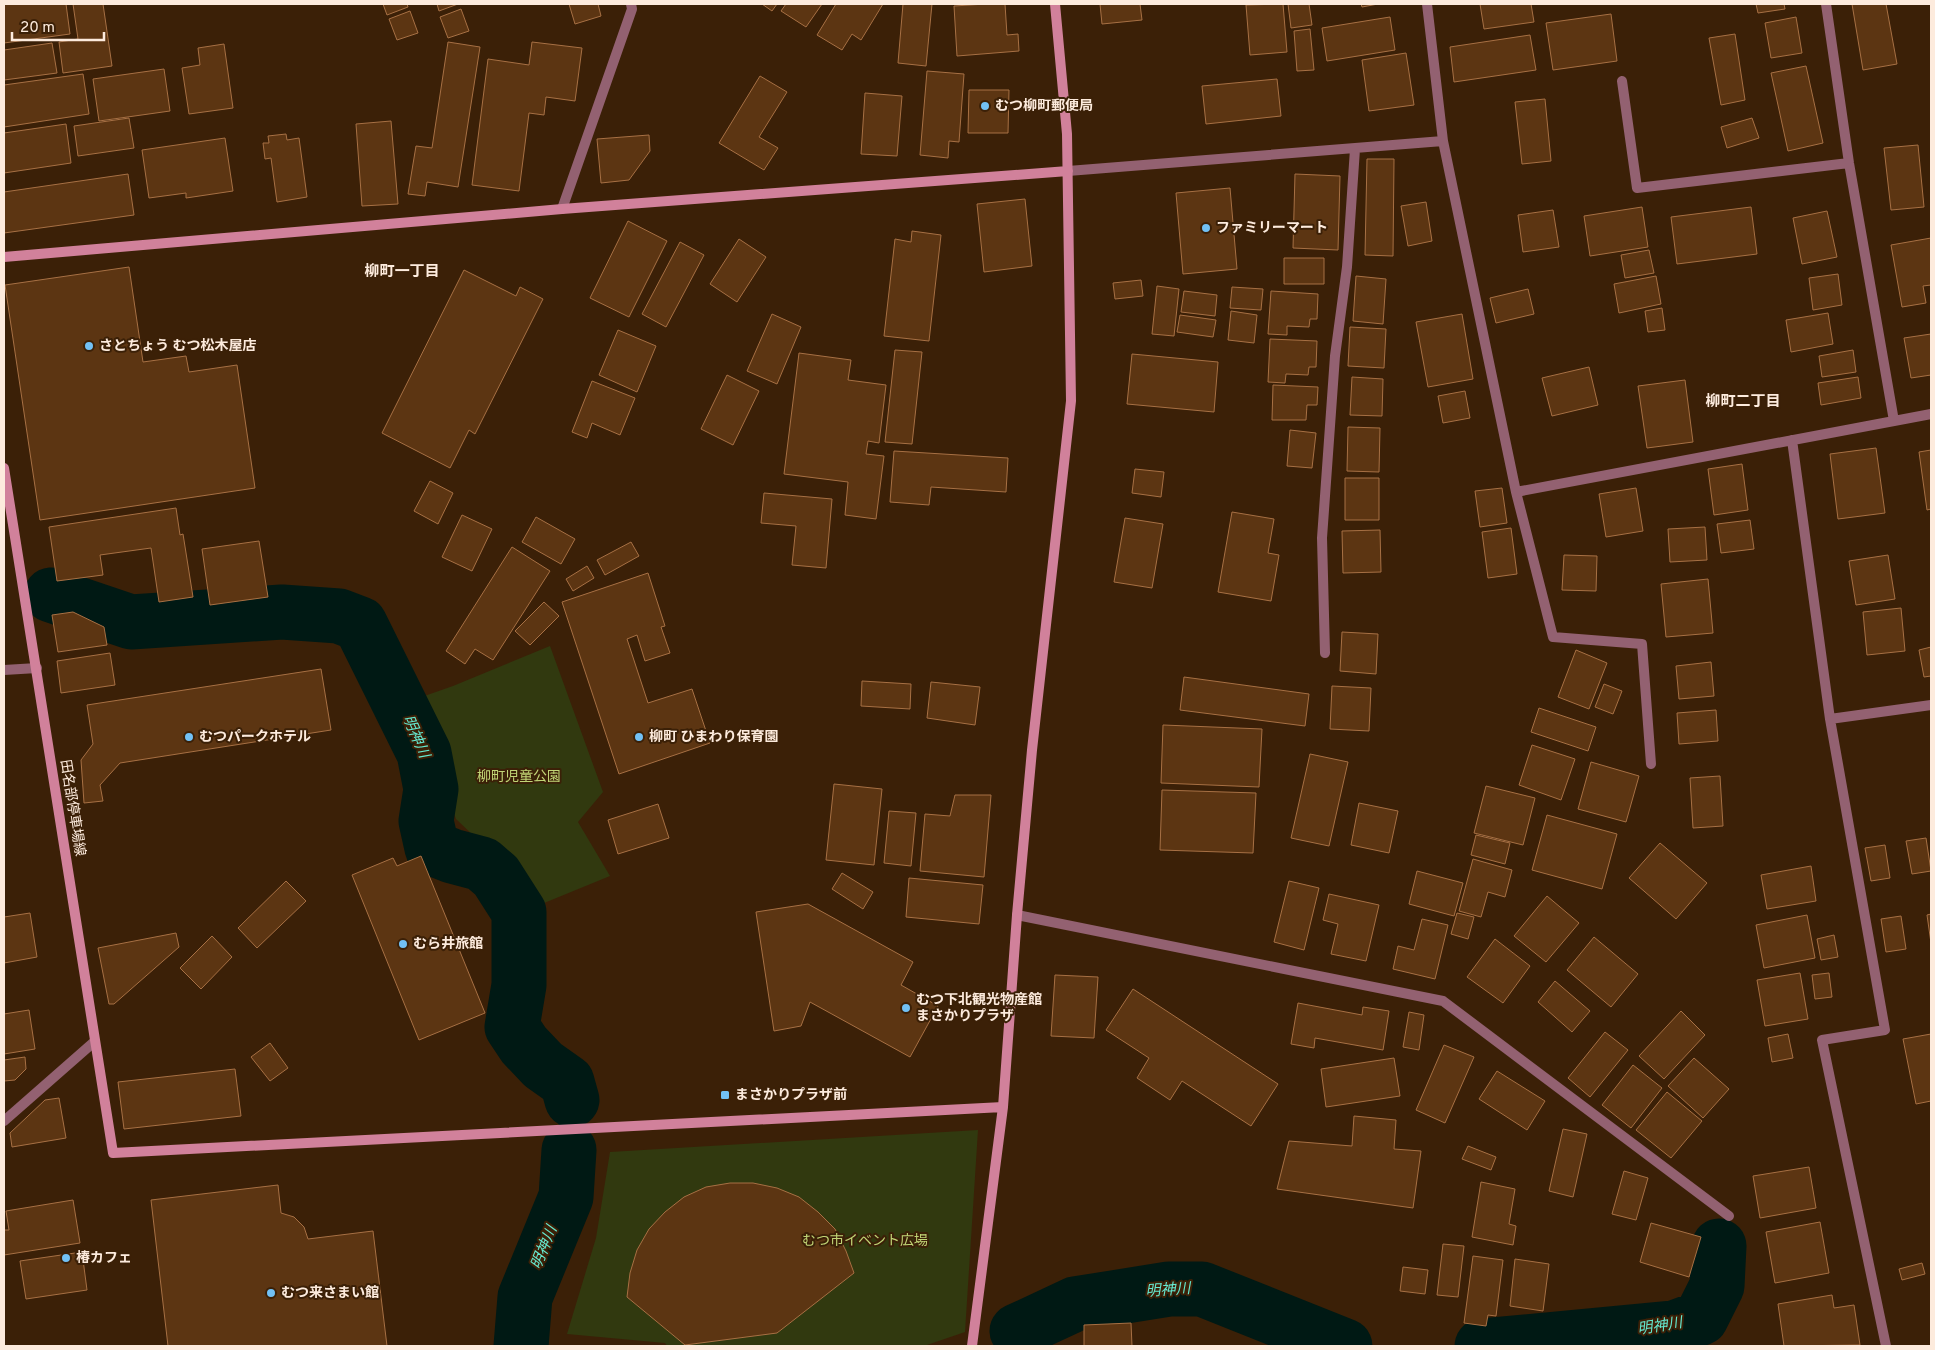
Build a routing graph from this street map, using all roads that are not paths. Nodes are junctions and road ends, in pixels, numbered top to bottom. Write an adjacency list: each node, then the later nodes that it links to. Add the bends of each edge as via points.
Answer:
1 (631, 4): 10 (street, via 632,10)
2 (1055, 4): 9 (street)
3 (1427, 4): 6 (street)
4 (1826, 4): 8 (street)
5 (1622, 81): 8 (street, via 1637,188)
6 (1443, 141): 7 (street); 16 (street)
7 (1355, 148): 9 (street); 17 (street, via 1322,538)
8 (1849, 163): 13 (street)
9 (1068, 171): 10 (street); 23 (street, via 1070,401)
10 (562, 209): 11 (street)
11 (4, 257)
12 (1931, 414): 13 (street)
13 (1894, 421): 14 (street)
14 (1792, 440): 16 (street); 21 (street)
15 (4, 468): 18 (street, 田名部停車場線)
16 (1516, 492): 22 (street, via 1553,636 1642,644)
17 (1325, 653)
18 (37, 668): 19 (street); 24 (street, 田名部停車場線)
19 (4, 670)
20 (1931, 705): 21 (street)
21 (1830, 719): 29 (street, via 1885,1030 1822,1040)
22 (1651, 764)
23 (1017, 915): 25 (street); 27 (street, via 1443,1001)
24 (94, 1042): 25 (street, 田名部停車場線, via 112,1153); 26 (street)
25 (1004, 1107): 28 (street)
26 (4, 1122)
27 (1729, 1216)
28 (972, 1346)
29 (1886, 1346)

